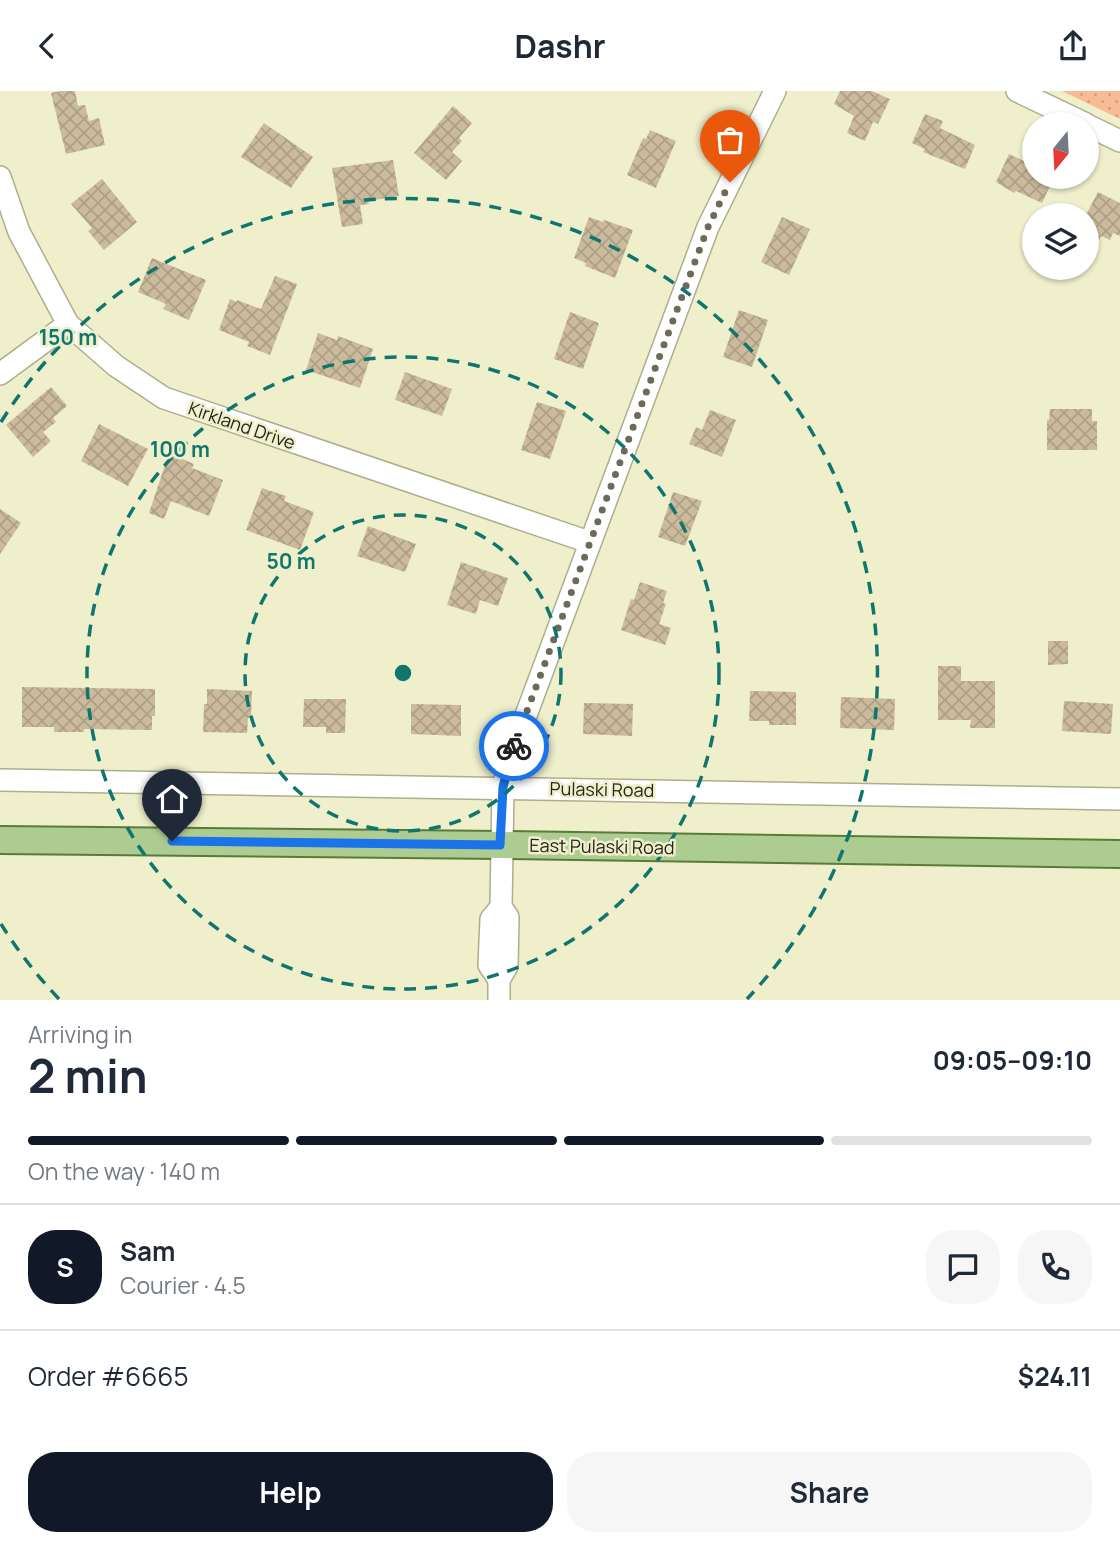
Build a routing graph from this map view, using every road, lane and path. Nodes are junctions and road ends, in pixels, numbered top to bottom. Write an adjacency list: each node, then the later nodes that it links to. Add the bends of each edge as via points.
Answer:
1 (775, 91): 9 (street, via 708,227)
2 (1017, 91): 3 (street)
3 (1060, 112)
4 (1099, 131): 5 (street)
5 (1120, 141)
6 (0, 177): 7 (street, Kirkland Drive, via 19,232)
7 (68, 324): 8 (street); 9 (street, Kirkland Drive, via 116,366 164,398)
8 (0, 374)
9 (589, 542): 11 (street)
10 (0, 780): 11 (street, Pulaski Road)
11 (503, 787): 12 (street, Pulaski Road); 14 (street)
12 (1120, 799)
13 (0, 840): 14 (main road, East Pulaski Road)
14 (500, 845): 15 (main road, East Pulaski Road); 16 (street, via 508,967)
15 (1120, 855)
16 (499, 990)

